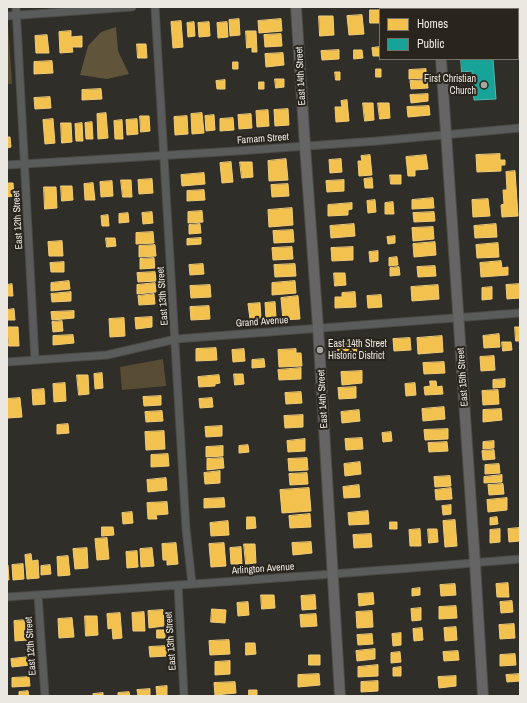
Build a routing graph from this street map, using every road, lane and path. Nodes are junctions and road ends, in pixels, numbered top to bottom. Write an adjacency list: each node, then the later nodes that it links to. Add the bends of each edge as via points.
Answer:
1 (16, 7): 5 (street, East 12th Street)
2 (132, 7): 5 (street)
3 (155, 7): 11 (street, East 13th Street)
4 (296, 7): 10 (street, East 14th Street)
5 (17, 15): 6 (street); 12 (street, East 12th Street)
6 (7, 16)
7 (441, 60): 9 (street, East 15th Street)
8 (520, 128): 9 (street, Farnam Street)
9 (446, 135): 10 (street, Farnam Street); 15 (street, East 15th Street)
10 (305, 146): 11 (street, Farnam Street); 16 (street, East 14th Street)
11 (164, 155): 12 (street, Farnam Street); 17 (street, East 13th Street)
12 (25, 164): 13 (street, Farnam Street); 18 (street, East 12th Street)
13 (7, 165)
14 (520, 313): 15 (street, Grand Avenue)
15 (459, 318): 16 (street, Grand Avenue); 21 (street, East 15th Street)
16 (318, 327): 17 (street, Grand Avenue); 22 (street, East 14th Street)
17 (176, 339): 18 (street, Grand Avenue, via 107,355); 23 (street, East 13th Street, via 186,529)
18 (34, 360): 19 (street, Grand Avenue)
19 (7, 362)
20 (520, 559): 21 (street, Arlington Avenue)
21 (476, 563): 22 (street, Arlington Avenue); 30 (street, East 15th Street)
22 (333, 574): 23 (street, Arlington Avenue); 29 (street, East 14th Street)
23 (192, 584): 24 (street, Arlington Avenue)
24 (178, 585): 25 (street, Arlington Avenue); 28 (street, East 13th Street)
25 (38, 595): 26 (street, Arlington Avenue); 27 (street, East 12th Street)
26 (7, 597)
27 (45, 696)
28 (184, 696)
29 (340, 696)
30 (483, 696)

